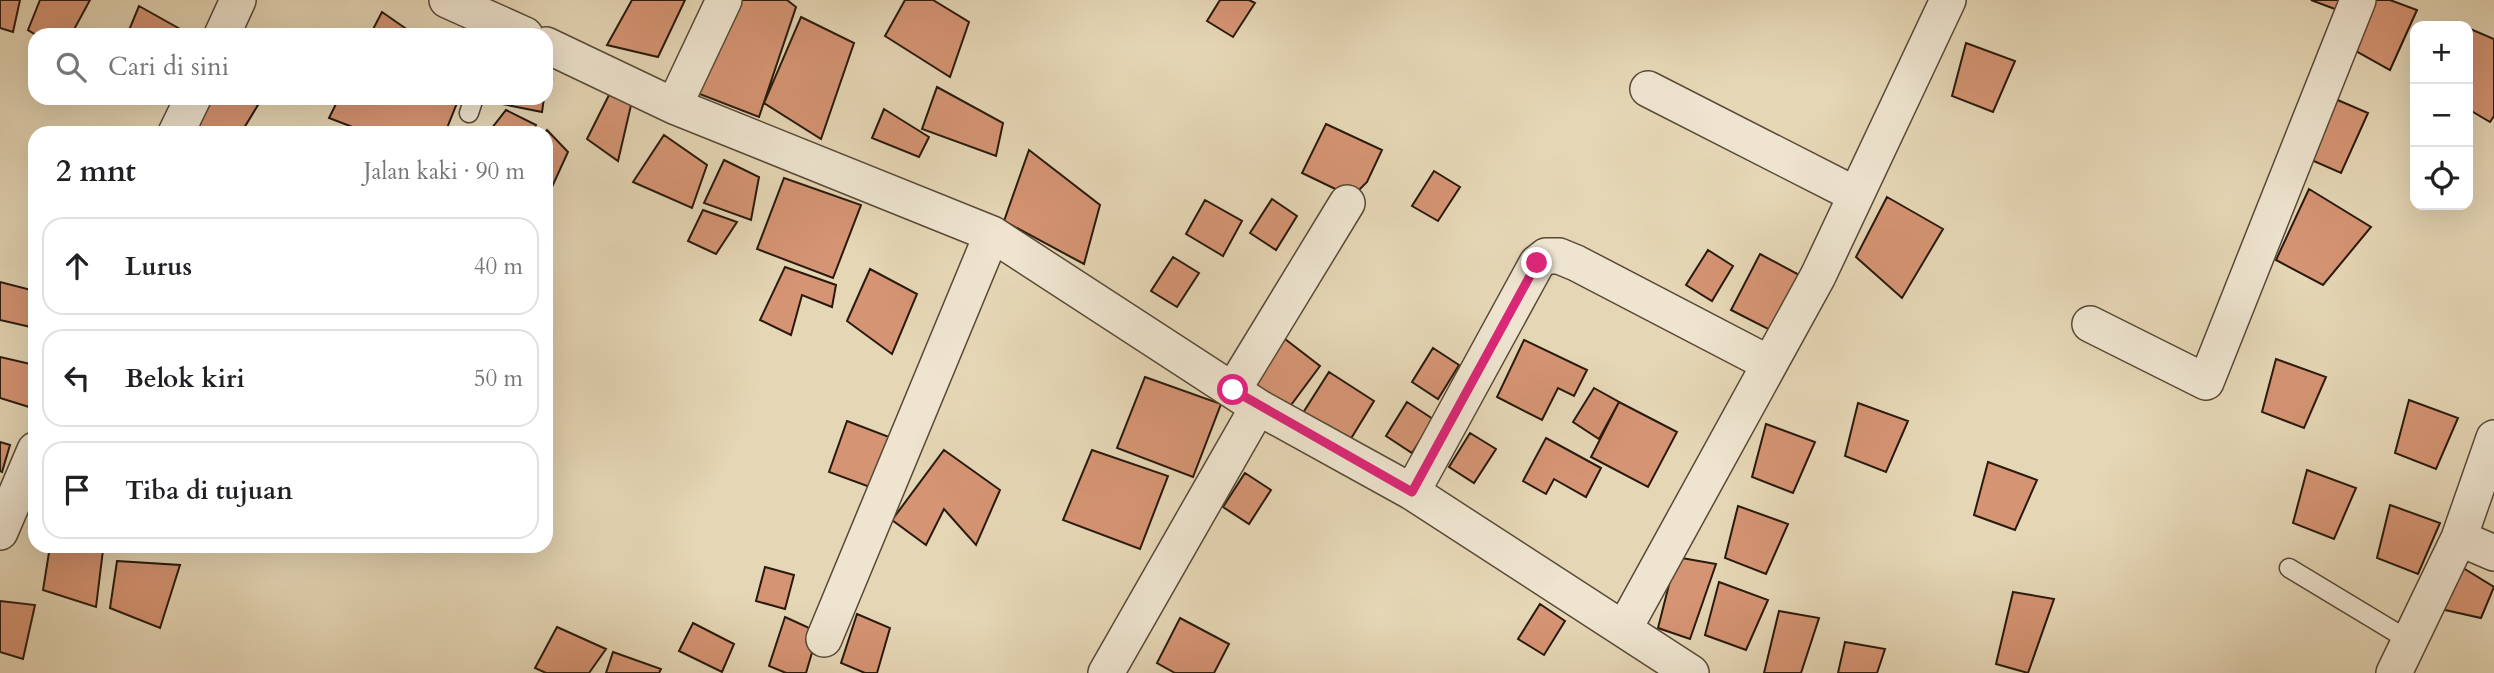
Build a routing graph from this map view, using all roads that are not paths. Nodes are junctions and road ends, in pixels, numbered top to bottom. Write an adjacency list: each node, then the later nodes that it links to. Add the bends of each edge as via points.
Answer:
1 (238, 0): 6 (street)
2 (447, 0): 7 (street)
3 (724, 0): 11 (street)
4 (1948, 0): 13 (street)
5 (2358, 0): 16 (street, via 2206,382)
6 (225, 28)
7 (502, 28)
8 (553, 48): 11 (street)
9 (1648, 89): 13 (street)
10 (190, 105): 12 (street)
11 (674, 106): 15 (street)
12 (179, 126)
13 (1856, 195): 17 (street, via 1818,276)
14 (1347, 202): 18 (street)
15 (992, 234): 18 (street); 27 (street)
16 (2090, 324)
17 (1768, 363): 21 (street, via 1576,264 1546,256 1537,263); 26 (street)
18 (1246, 398): 21 (street); 29 (street)
19 (2494, 438): 23 (street)
20 (28, 466): 22 (street)
21 (1412, 492): 26 (street)
22 (0, 532)
23 (2459, 538): 24 (street); 28 (street)
24 (2494, 553)
25 (2289, 568): 28 (lane)
26 (1631, 633): 30 (street); 31 (street)
27 (824, 639)
28 (2410, 641): 32 (street)
29 (1106, 673)
30 (1651, 673)
31 (1691, 673)
32 (2394, 673)

